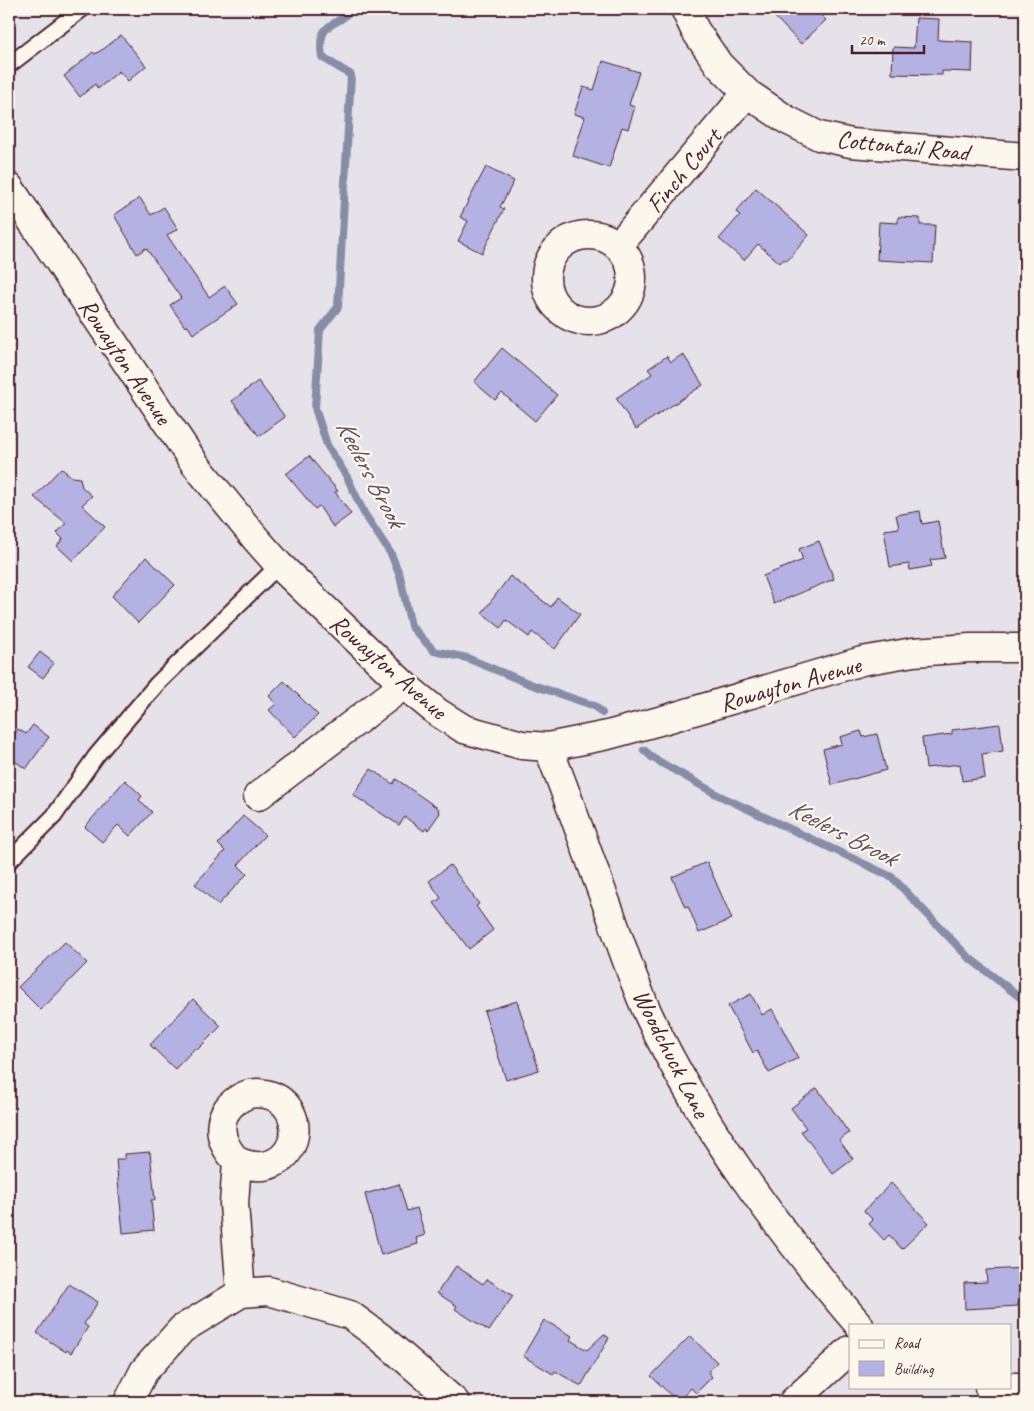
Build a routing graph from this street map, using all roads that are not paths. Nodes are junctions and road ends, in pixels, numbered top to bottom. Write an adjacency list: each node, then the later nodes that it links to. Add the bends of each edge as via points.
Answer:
1 (82, 9): 3 (lane)
2 (685, 9): 4 (street, Cottontail Road, via 719,65)
3 (9, 65)
4 (747, 93): 5 (street, Cottontail Road, via 787,120 819,136 851,144); 7 (street, Finch Court)
5 (1025, 157)
6 (9, 187): 8 (street, Rowayton Avenue, via 195,464)
7 (618, 246)
8 (279, 565): 10 (street, Rowayton Avenue); 13 (lane, via 157,684 96,756 54,816)
9 (1025, 648): 11 (street, Rowayton Avenue, via 913,652 862,661 663,720)
10 (404, 685): 11 (street, Rowayton Avenue, via 464,729 522,745); 12 (street)
11 (548, 747): 16 (street, Woodchuck Lane, via 625,955 675,1066 720,1142 767,1210)
12 (258, 796)
13 (9, 861)
14 (237, 1161): 15 (street, via 234,1204)
15 (241, 1293): 20 (street, via 182,1329 144,1371); 21 (street, via 268,1291 350,1314)
16 (857, 1324)
17 (849, 1351): 22 (street)
18 (1012, 1387): 19 (street)
19 (1025, 1387)
20 (128, 1402)
21 (455, 1402)
22 (793, 1402)

